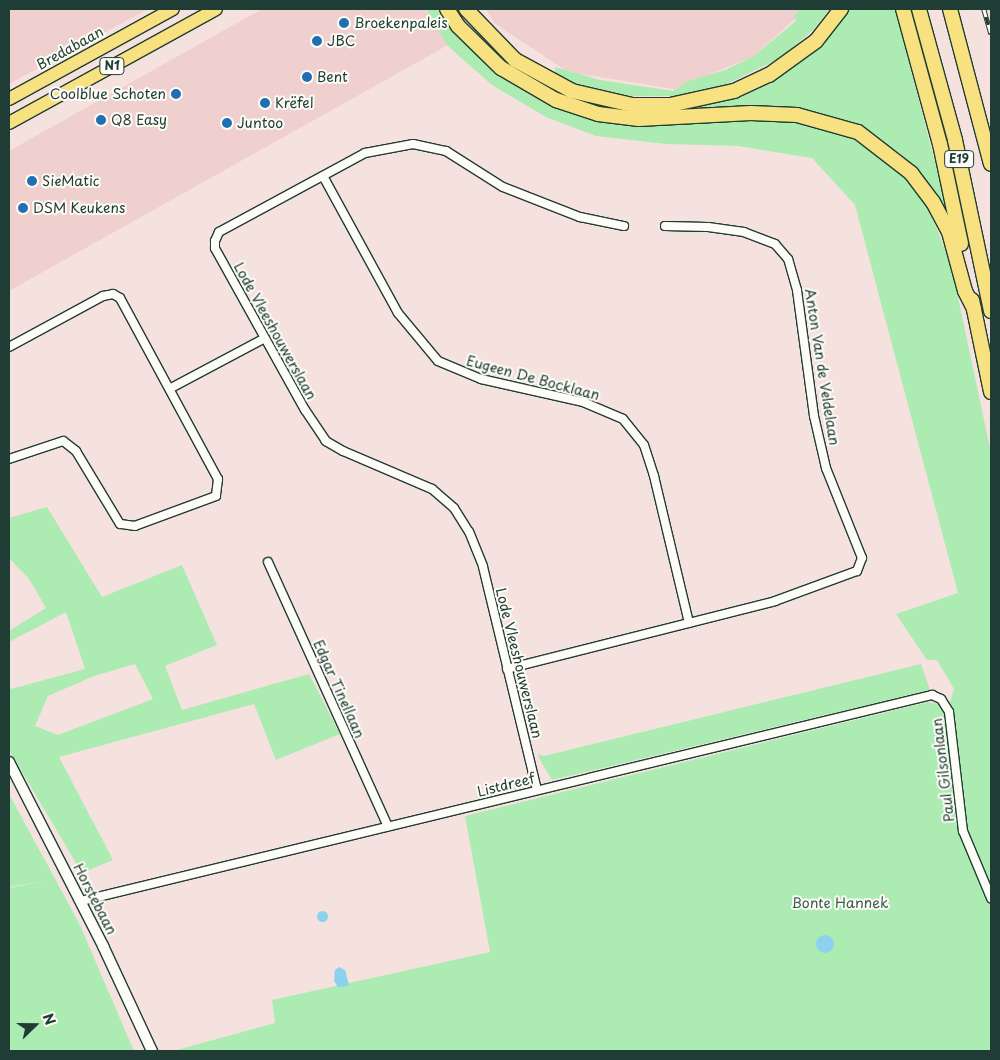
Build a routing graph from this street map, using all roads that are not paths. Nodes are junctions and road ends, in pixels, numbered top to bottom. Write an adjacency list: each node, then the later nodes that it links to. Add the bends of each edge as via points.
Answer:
1 (173, 9): 9 (main road, Bredabaan / N1)
2 (216, 9): 11 (main road, N1)
3 (447, 9): 17 (highway, via 458,26 501,68 538,91 598,114 639,119 797,114 858,132 911,173 933,202 949,232 965,291)
4 (466, 9): 5 (highway, via 515,60 565,88 632,105 670,105 734,91 769,75 816,41)
5 (841, 9)
6 (903, 9): 17 (highway, via 940,144)
7 (919, 9): 18 (highway, E19, via 955,140)
8 (950, 9): 13 (highway, E19)
9 (43, 80): 10 (main road, Bredabaan / N1); 11 (main road, via 36,88 36,96)
10 (9, 99)
11 (50, 101): 12 (main road, N1)
12 (9, 123)
13 (991, 164)
14 (323, 176): 15 (street, Lode Vleeshouwerslaan, via 365,154 413,144 446,151 503,187 580,217); 19 (street, Lode Vleeshouwerslaan, via 219,232 215,242 215,248); 25 (street, Eugeen De Bocklaan, via 398,313 438,361 481,379 583,402 623,419 644,444)
15 (624, 226)
16 (665, 226): 25 (street, Anton Van de Veldelaan, via 708,226 744,232 775,244 788,260 797,290 814,416 826,468 862,558 857,571 775,601)
17 (974, 309): 22 (highway)
18 (991, 311)
19 (265, 338): 21 (street); 26 (street, Lode Vleeshouwerslaan, via 314,428 326,441 343,452 432,489 454,508 478,549)
20 (9, 347): 21 (street, via 103,296 113,294 120,298)
21 (171, 388): 23 (street, via 218,479 216,496 135,526 120,524 76,451 63,441)
22 (991, 392)
23 (9, 459)
24 (268, 562): 30 (street, Edgar Tinellaan)
25 (689, 623): 26 (street, Anton Van de Veldelaan)
26 (507, 669): 29 (street, Lode Vleeshouwerslaan)
27 (938, 697): 29 (street, Listdreef, via 916,698); 31 (street, Paul Gilsonlaan, via 949,712 963,831)
28 (9, 762): 32 (street, Horstebaan)
29 (537, 790): 30 (street, Listdreef)
30 (388, 826): 32 (street, Listdreef)
31 (991, 898)
32 (81, 901): 33 (street, Horstebaan)
33 (152, 1051)

